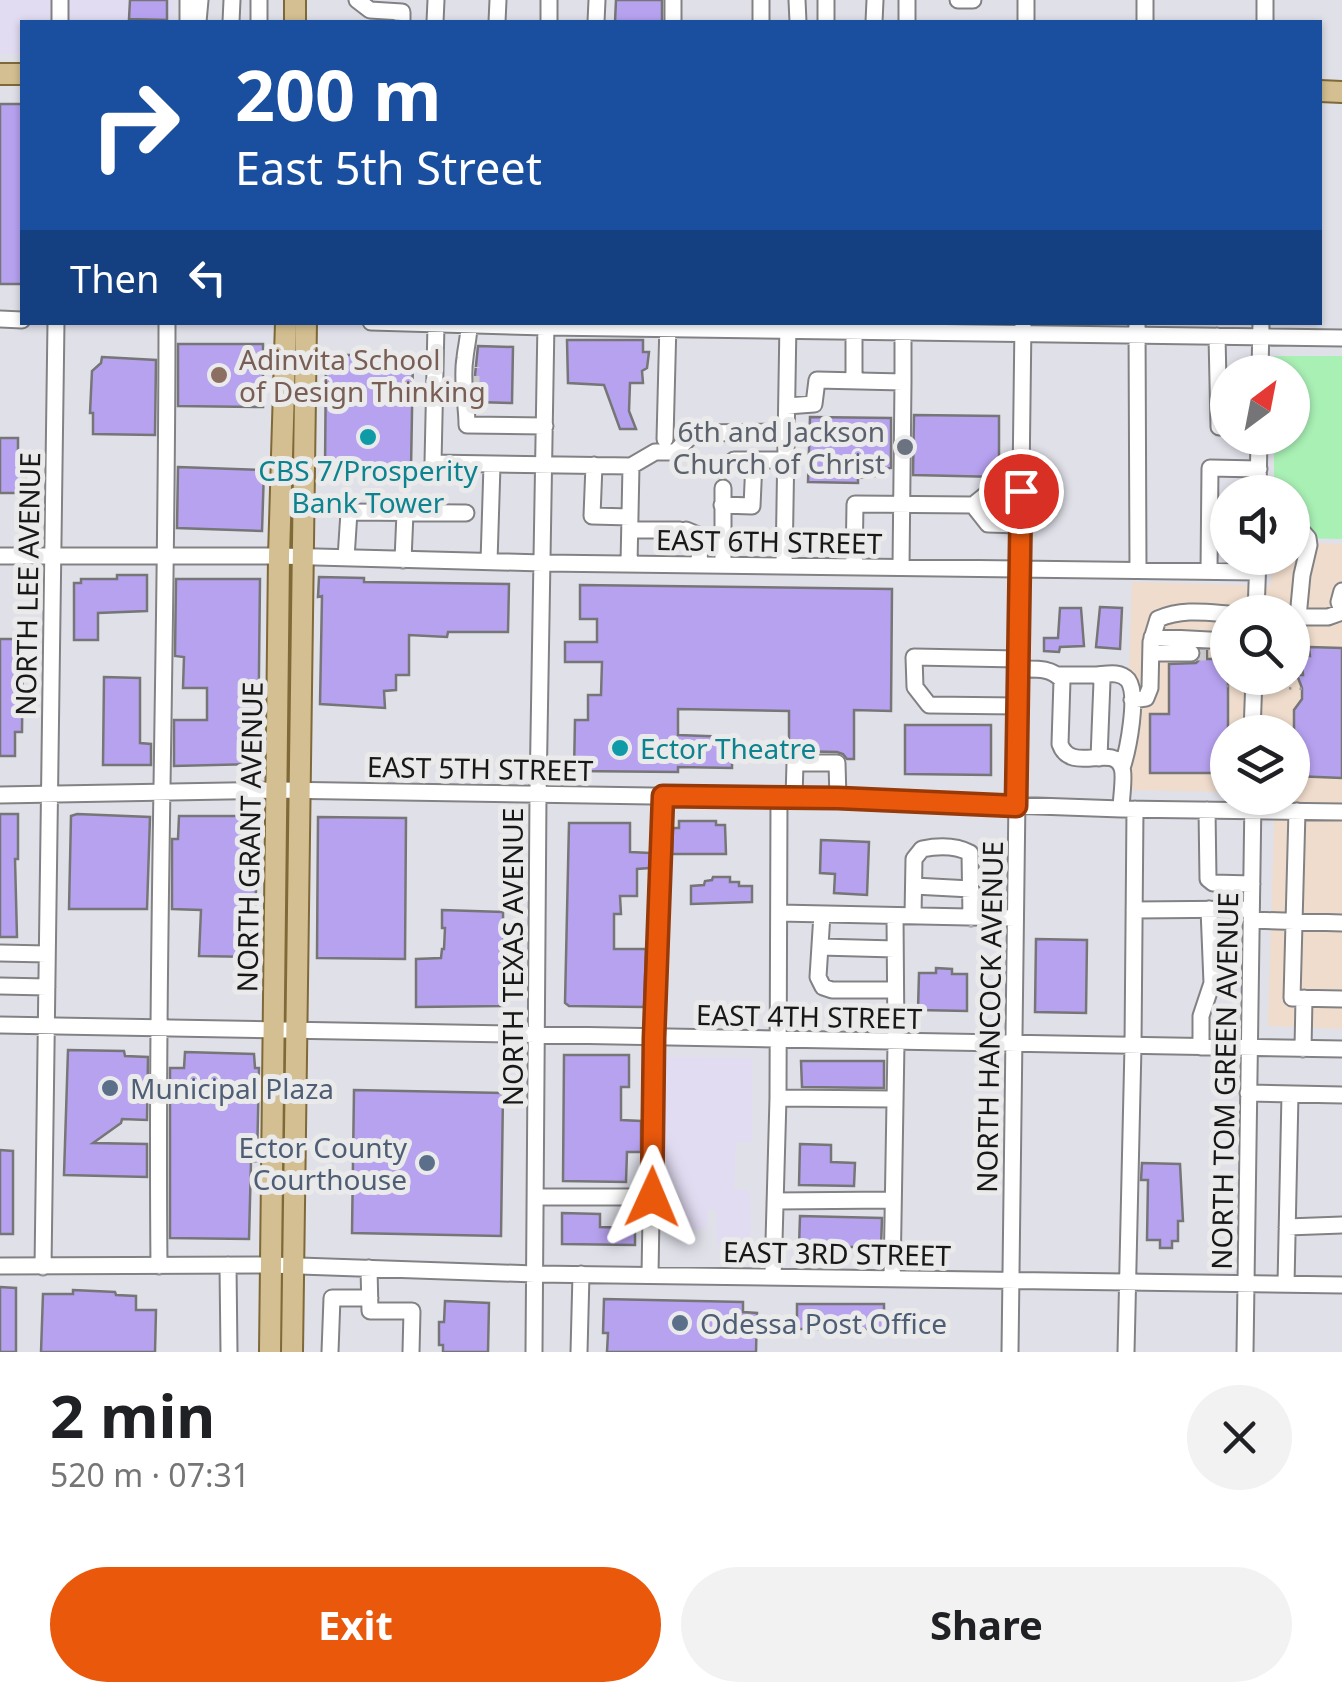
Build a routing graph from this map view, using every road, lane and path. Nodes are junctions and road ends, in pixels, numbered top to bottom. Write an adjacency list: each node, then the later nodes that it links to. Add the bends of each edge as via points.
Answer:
1 (358, 0): 4 (street, via 370,10 402,12)
2 (958, 0): 3 (street)
3 (972, 0)
4 (402, 20)
5 (56, 325): 53 (street, NORTH LEE AVENUE)
6 (166, 325): 54 (street)
7 (286, 325): 55 (main road, NORTH GRANT AVENUE)
8 (306, 325): 56 (main road, NORTH GRANT AVENUE)
9 (425, 325): 39 (street, via 433,464)
10 (469, 325): 11 (street); 24 (street)
11 (546, 325): 12 (street); 32 (street, NORTH TEXAS AVENUE)
12 (668, 326): 13 (street); 34 (street)
13 (688, 326): 14 (street)
14 (720, 326): 15 (street)
15 (752, 326): 16 (street)
16 (788, 326): 20 (street); 30 (street)
17 (1023, 328): 18 (street); 21 (street); 45 (street, NORTH HANCOCK AVENUE)
18 (1137, 329): 22 (street); 68 (street)
19 (1260, 330): 22 (street); 23 (street)
20 (854, 331): 21 (street); 27 (street)
21 (903, 332): 28 (street)
22 (1217, 336): 25 (street)
23 (1342, 338)
24 (468, 348): 26 (street); 31 (street)
25 (1217, 355)
26 (472, 367)
27 (854, 381): 28 (street); 30 (street, via 817,380 814,404)
28 (903, 382): 46 (street)
29 (472, 391): 31 (street)
30 (787, 406): 33 (street)
31 (467, 408): 32 (street, via 467,425)
32 (545, 426): 38 (street, NORTH TEXAS AVENUE)
33 (786, 432): 36 (street); 41 (street, via 694,433 675,452 654,452)
34 (666, 439)
35 (1259, 455): 42 (street)
36 (786, 460): 37 (street); 64 (street)
37 (754, 461): 44 (street, via 734,460); 44 (street, via 752,506)
38 (545, 464): 39 (street); 40 (street); 60 (street, NORTH TEXAS AVENUE)
39 (492, 465): 59 (street)
40 (594, 465): 41 (street); 50 (street, via 592,516)
41 (631, 466): 50 (street)
42 (1259, 469): 43 (street); 69 (street, via 1210,468)
43 (1259, 475)
44 (723, 488): 62 (street)
45 (1021, 491): 47 (street, via 988,492); 51 (street, NORTH HANCOCK AVENUE)
46 (902, 504): 47 (street); 65 (street, via 855,504); 66 (street)
47 (972, 505): 51 (street, via 988,524)
48 (405, 512): 49 (street); 57 (street, via 349,512); 58 (street)
49 (466, 513)
50 (630, 524): 61 (street); 63 (street, via 698,535)
51 (1020, 524): 67 (street, NORTH HANCOCK AVENUE)
52 (0, 556): 53 (street, EAST 6TH STREET)
53 (52, 556): 54 (street, EAST 6TH STREET); 89 (street, NORTH LEE AVENUE)
54 (167, 556): 55 (street, EAST 6TH STREET); 86 (street)
55 (279, 556): 56 (street, EAST 6TH STREET); 84 (main road, NORTH GRANT AVENUE)
56 (303, 557): 57 (street, EAST 6TH STREET); 85 (main road, NORTH GRANT AVENUE)
57 (346, 558): 58 (street, EAST 6TH STREET)
58 (404, 560): 59 (street, EAST 6TH STREET)
59 (489, 562): 60 (street, EAST 6TH STREET)
60 (543, 563): 61 (street, EAST 6TH STREET); 87 (street, NORTH TEXAS AVENUE)
61 (629, 564): 63 (street, EAST 6TH STREET)
62 (723, 564): 63 (street, EAST 6TH STREET); 64 (street, EAST 6TH STREET)
63 (699, 565)
64 (784, 566): 65 (street, EAST 6TH STREET)
65 (854, 567): 66 (street, EAST 6TH STREET)
66 (901, 568): 67 (street, EAST 6TH STREET)
67 (1020, 569): 68 (street, EAST 6TH STREET); 77 (street, NORTH HANCOCK AVENUE)
68 (1138, 570): 69 (street, EAST 6TH STREET)
69 (1209, 572)
70 (1342, 592): 71 (street)
71 (1342, 611): 73 (street)
72 (1210, 612): 75 (street, via 1158,619)
73 (1310, 617)
74 (1210, 642): 75 (street)
75 (1152, 646): 76 (street); 80 (street, via 1150,688 1146,698)
76 (1210, 652)
77 (1018, 664): 79 (street); 81 (street, NORTH HANCOCK AVENUE); 81 (street, via 914,657 915,686 929,706)
78 (1097, 675): 79 (street); 80 (street, via 1127,678); 82 (street)
79 (1058, 676): 82 (street, via 1063,753)
80 (1132, 700): 83 (street)
81 (1018, 706): 93 (street, NORTH HANCOCK AVENUE)
82 (1099, 758): 83 (street)
83 (1122, 768): 94 (street)
84 (277, 790): 85 (street, EAST 5TH STREET); 86 (street, EAST 5TH STREET); 127 (main road, NORTH GRANT AVENUE)
85 (300, 790): 87 (street, EAST 5TH STREET); 128 (main road, NORTH GRANT AVENUE)
86 (162, 793): 89 (street, EAST 5TH STREET); 126 (street)
87 (538, 795): 90 (street, EAST 5TH STREET); 129 (street, NORTH TEXAS AVENUE)
88 (0, 796): 89 (street, EAST 5TH STREET)
89 (49, 796): 118 (street, NORTH LEE AVENUE)
90 (663, 796): 91 (street, EAST 5TH STREET); 130 (street)
91 (786, 798): 92 (street, EAST 5TH STREET); 92 (street, via 795,763 837,763); 106 (street)
92 (838, 798): 93 (street, EAST 5TH STREET)
93 (1016, 806): 94 (street, EAST 5TH STREET); 112 (street, NORTH HANCOCK AVENUE)
94 (1128, 809): 95 (street, EAST 5TH STREET); 105 (street)
95 (1207, 810): 96 (street, EAST 5TH STREET); 101 (street, via 1208,879)
96 (1210, 810)
97 (1310, 812): 98 (street, EAST 5TH STREET)
98 (1342, 812)
99 (1253, 815): 101 (street, NORTH TOM GREEN AVENUE)
100 (1297, 815): 113 (street)
101 (1252, 884): 108 (street, NORTH TOM GREEN AVENUE)
102 (914, 886): 103 (street); 103 (street, via 914,859 932,847 970,853); 110 (street)
103 (971, 888): 111 (street)
104 (1209, 909): 105 (street); 108 (street); 135 (street, via 1212,983)
105 (1134, 910): 134 (street)
106 (779, 914): 107 (street); 131 (street)
107 (822, 914): 109 (street); 115 (street)
108 (1251, 914): 113 (street); 136 (street, NORTH TOM GREEN AVENUE)
109 (895, 916): 110 (street); 116 (street)
110 (913, 916): 111 (street)
111 (971, 918): 112 (street)
112 (1016, 918): 133 (street, NORTH HANCOCK AVENUE)
113 (1294, 922): 114 (street); 122 (street, via 1292,998)
114 (1342, 923)
115 (820, 947): 116 (street); 121 (street, via 823,987)
116 (894, 948): 121 (street)
117 (0, 953): 118 (street)
118 (47, 954): 120 (street, NORTH LEE AVENUE)
119 (0, 986): 120 (street)
120 (47, 987): 125 (street, NORTH LEE AVENUE)
121 (894, 990): 132 (street)
122 (1304, 998): 123 (street); 137 (street)
123 (1342, 999)
124 (0, 1025): 125 (street, EAST 4TH STREET)
125 (46, 1026): 126 (street, EAST 4TH STREET); 155 (street, NORTH LEE AVENUE)
126 (160, 1028): 127 (street, EAST 4TH STREET); 153 (street)
127 (274, 1031): 128 (street, EAST 4TH STREET); 151 (main road, NORTH GRANT AVENUE)
128 (296, 1031): 129 (street, EAST 4TH STREET); 154 (main road, NORTH GRANT AVENUE)
129 (538, 1036): 130 (street, EAST 4TH STREET); 144 (street, NORTH TEXAS AVENUE)
130 (654, 1038): 131 (street, EAST 4TH STREET); 145 (street)
131 (777, 1040): 132 (street, EAST 4TH STREET); 142 (street)
132 (896, 1043): 133 (street, EAST 4TH STREET); 143 (street)
133 (1014, 1044): 134 (street, EAST 4TH STREET); 162 (street, NORTH HANCOCK AVENUE)
134 (1133, 1046): 135 (street, EAST 4TH STREET); 163 (street)
135 (1201, 1047): 136 (street, EAST 4TH STREET)
136 (1249, 1048): 137 (street, EAST 4TH STREET); 139 (street, NORTH TOM GREEN AVENUE)
137 (1303, 1048): 138 (street, EAST 4TH STREET)
138 (1342, 1049)
139 (1248, 1092): 140 (street); 164 (street, NORTH TOM GREEN AVENUE)
140 (1290, 1094): 141 (street); 149 (street)
141 (1342, 1095)
142 (778, 1098): 143 (street); 147 (street)
143 (894, 1099): 146 (street)
144 (536, 1197): 145 (street); 157 (street, NORTH TEXAS AVENUE)
145 (652, 1197): 159 (street)
146 (892, 1200): 147 (street); 161 (street)
147 (775, 1201): 160 (street)
148 (1342, 1224): 149 (street)
149 (1287, 1227): 165 (street)
150 (228, 1265): 151 (street, EAST 3RD STREET); 153 (street, EAST 3RD STREET); 168 (street)
151 (271, 1265): 154 (street, EAST 3RD STREET); 169 (main road, NORTH GRANT AVENUE)
152 (0, 1266): 155 (street, EAST 3RD STREET)
153 (159, 1266): 155 (street, EAST 3RD STREET)
154 (294, 1266): 156 (street, EAST 3RD STREET); 170 (main road, NORTH GRANT AVENUE)
155 (43, 1267)
156 (369, 1268): 157 (street, EAST 3RD STREET); 167 (street)
157 (535, 1274): 158 (street, EAST 3RD STREET); 173 (street, NORTH TEXAS AVENUE)
158 (581, 1274): 159 (street, EAST 3RD STREET); 174 (street)
159 (650, 1275): 160 (street, EAST 3RD STREET)
160 (773, 1277): 161 (street, EAST 3RD STREET)
161 (892, 1279): 162 (street, EAST 3RD STREET)
162 (1011, 1280): 163 (street, EAST 3RD STREET); 175 (street, NORTH HANCOCK AVENUE)
163 (1127, 1282): 164 (street, EAST 3RD STREET); 176 (street)
164 (1246, 1284): 165 (street, EAST 3RD STREET); 177 (street, NORTH TOM GREEN AVENUE)
165 (1286, 1284): 166 (street, EAST 3RD STREET)
166 (1342, 1285)
167 (370, 1298): 171 (street, via 332,1298); 172 (street, via 370,1311 412,1311)
168 (229, 1352)
169 (270, 1352)
170 (292, 1352)
171 (330, 1352)
172 (411, 1352)
173 (534, 1352)
174 (580, 1352)
175 (1010, 1352)
176 (1126, 1352)
177 (1245, 1352)

